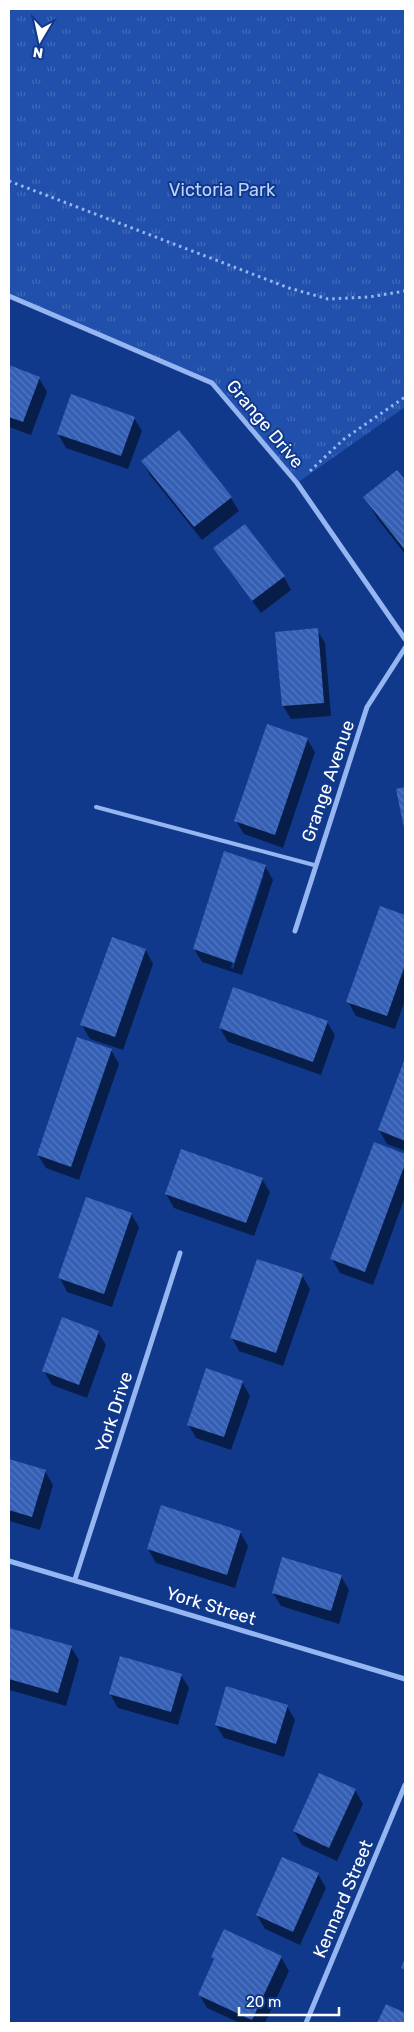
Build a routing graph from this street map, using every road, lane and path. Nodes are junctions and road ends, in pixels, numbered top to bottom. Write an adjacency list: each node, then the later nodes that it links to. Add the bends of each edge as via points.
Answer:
1 (9, 181): 2 (path, via 289,288 328,299)
2 (405, 291)
3 (9, 296): 5 (street, Grange Drive, via 212,383)
4 (405, 397): 5 (path, via 344,439)
5 (297, 483): 6 (street, Grange Drive)
6 (405, 639)
7 (405, 648): 9 (street, Grange Avenue, via 367,707)
8 (96, 807): 9 (lane)
9 (314, 865): 10 (street, Grange Avenue)
10 (295, 931)
11 (180, 1253): 13 (street, York Drive)
12 (9, 1561): 13 (street, York Street)
13 (75, 1580): 14 (street, York Street)
14 (405, 1679)
15 (405, 1785): 16 (street, Kennard Street)
16 (306, 2023)

